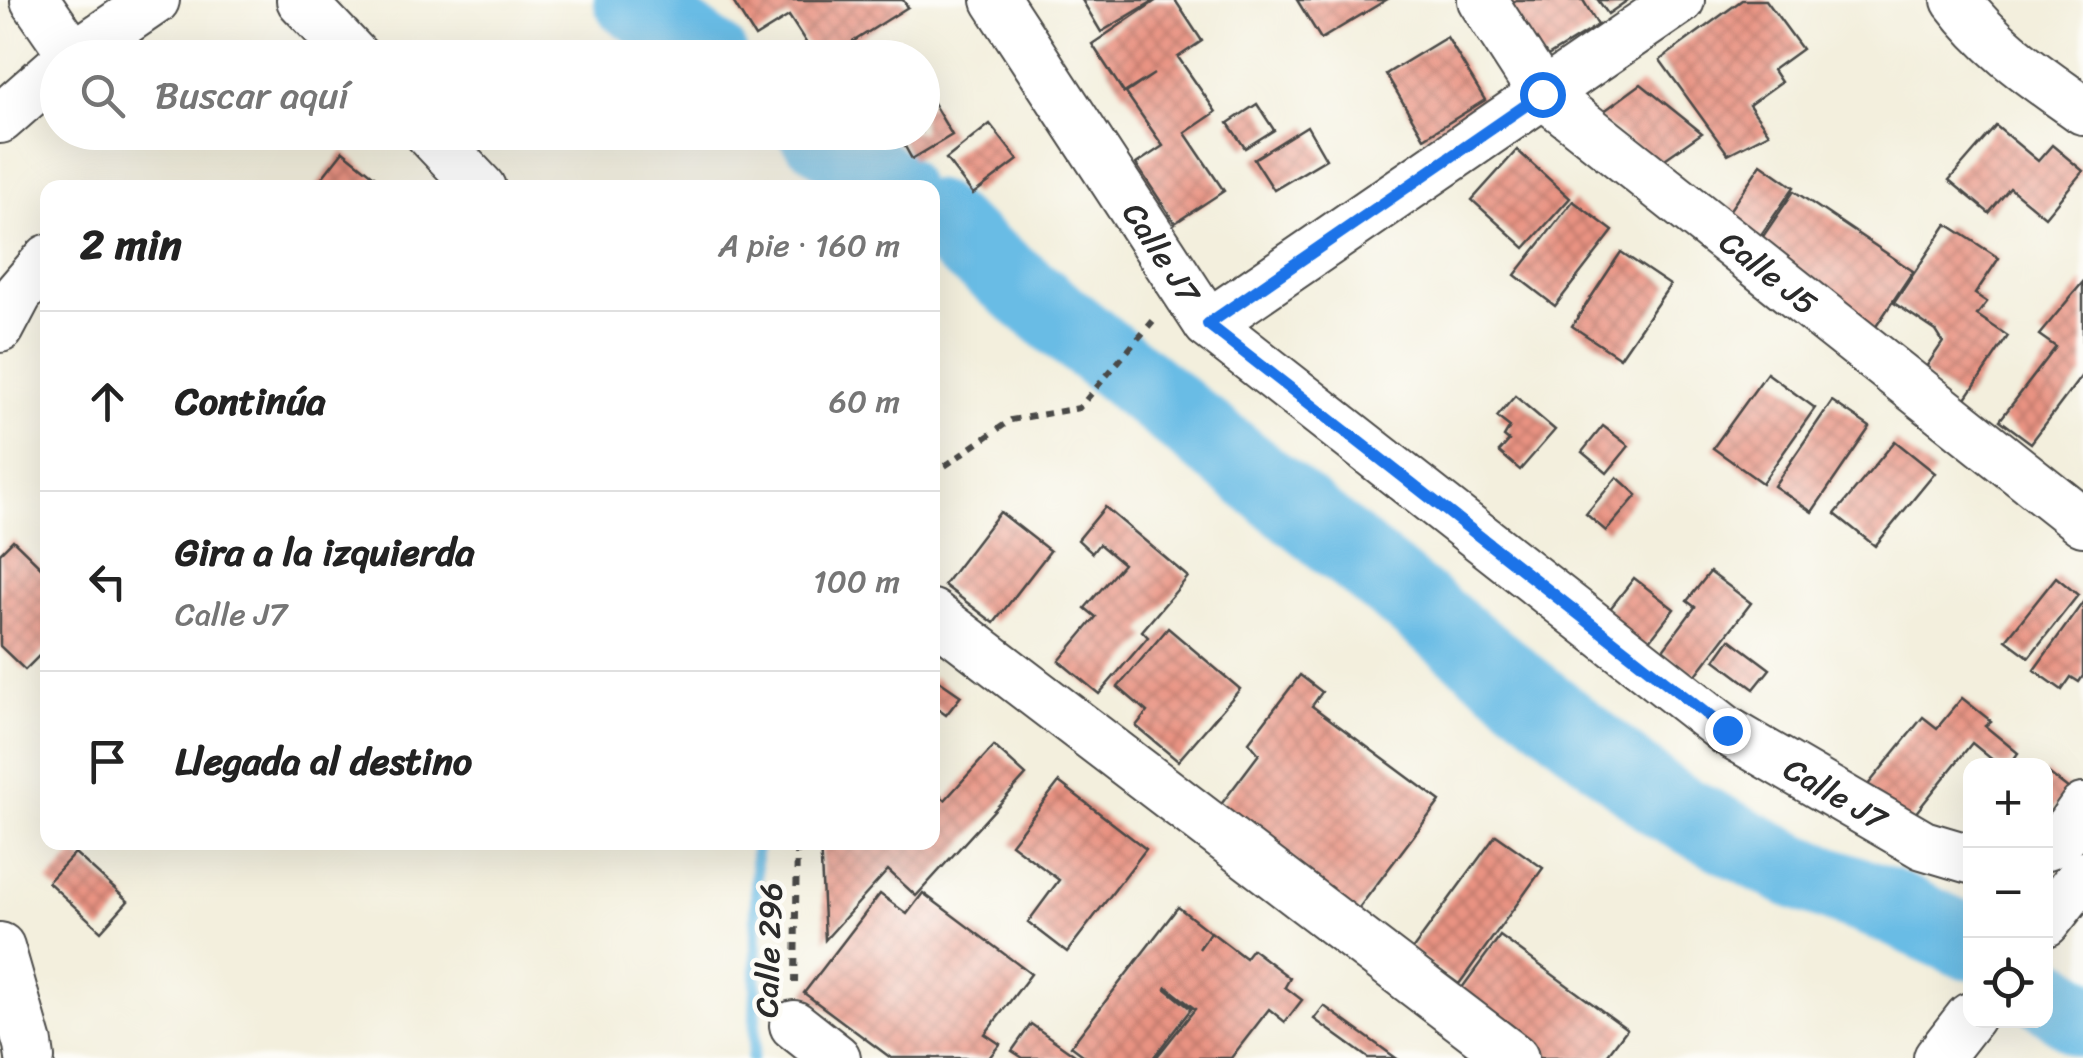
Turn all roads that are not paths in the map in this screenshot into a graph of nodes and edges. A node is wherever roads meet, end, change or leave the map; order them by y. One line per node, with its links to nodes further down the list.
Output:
1 (34, 0): 8 (street)
2 (155, 0): 9 (street)
3 (301, 0): 10 (street)
4 (996, 0): 18 (street, Calle J7)
5 (1482, 0): 12 (street, Calle J5)
6 (1680, 0): 12 (street)
7 (1956, 0): 13 (street)
8 (55, 40)
9 (96, 40)
10 (339, 40)
11 (40, 83): 14 (street)
12 (1542, 94): 18 (street); 20 (street, Calle J5)
13 (2083, 110)
14 (0, 119)
15 (445, 150): 16 (street)
16 (473, 180)
17 (40, 269): 19 (street)
18 (1208, 324): 24 (street, Calle J7)
19 (0, 328)
20 (2083, 522)
21 (940, 620): 32 (street)
22 (2083, 808): 23 (street)
23 (2053, 841)
24 (1963, 857)
25 (2083, 875): 26 (street)
26 (2053, 913)
27 (0, 947): 30 (street)
28 (794, 1025): 31 (street)
29 (1963, 1026): 33 (street)
30 (30, 1058)
31 (836, 1058)
32 (1514, 1058)
33 (1938, 1058)

